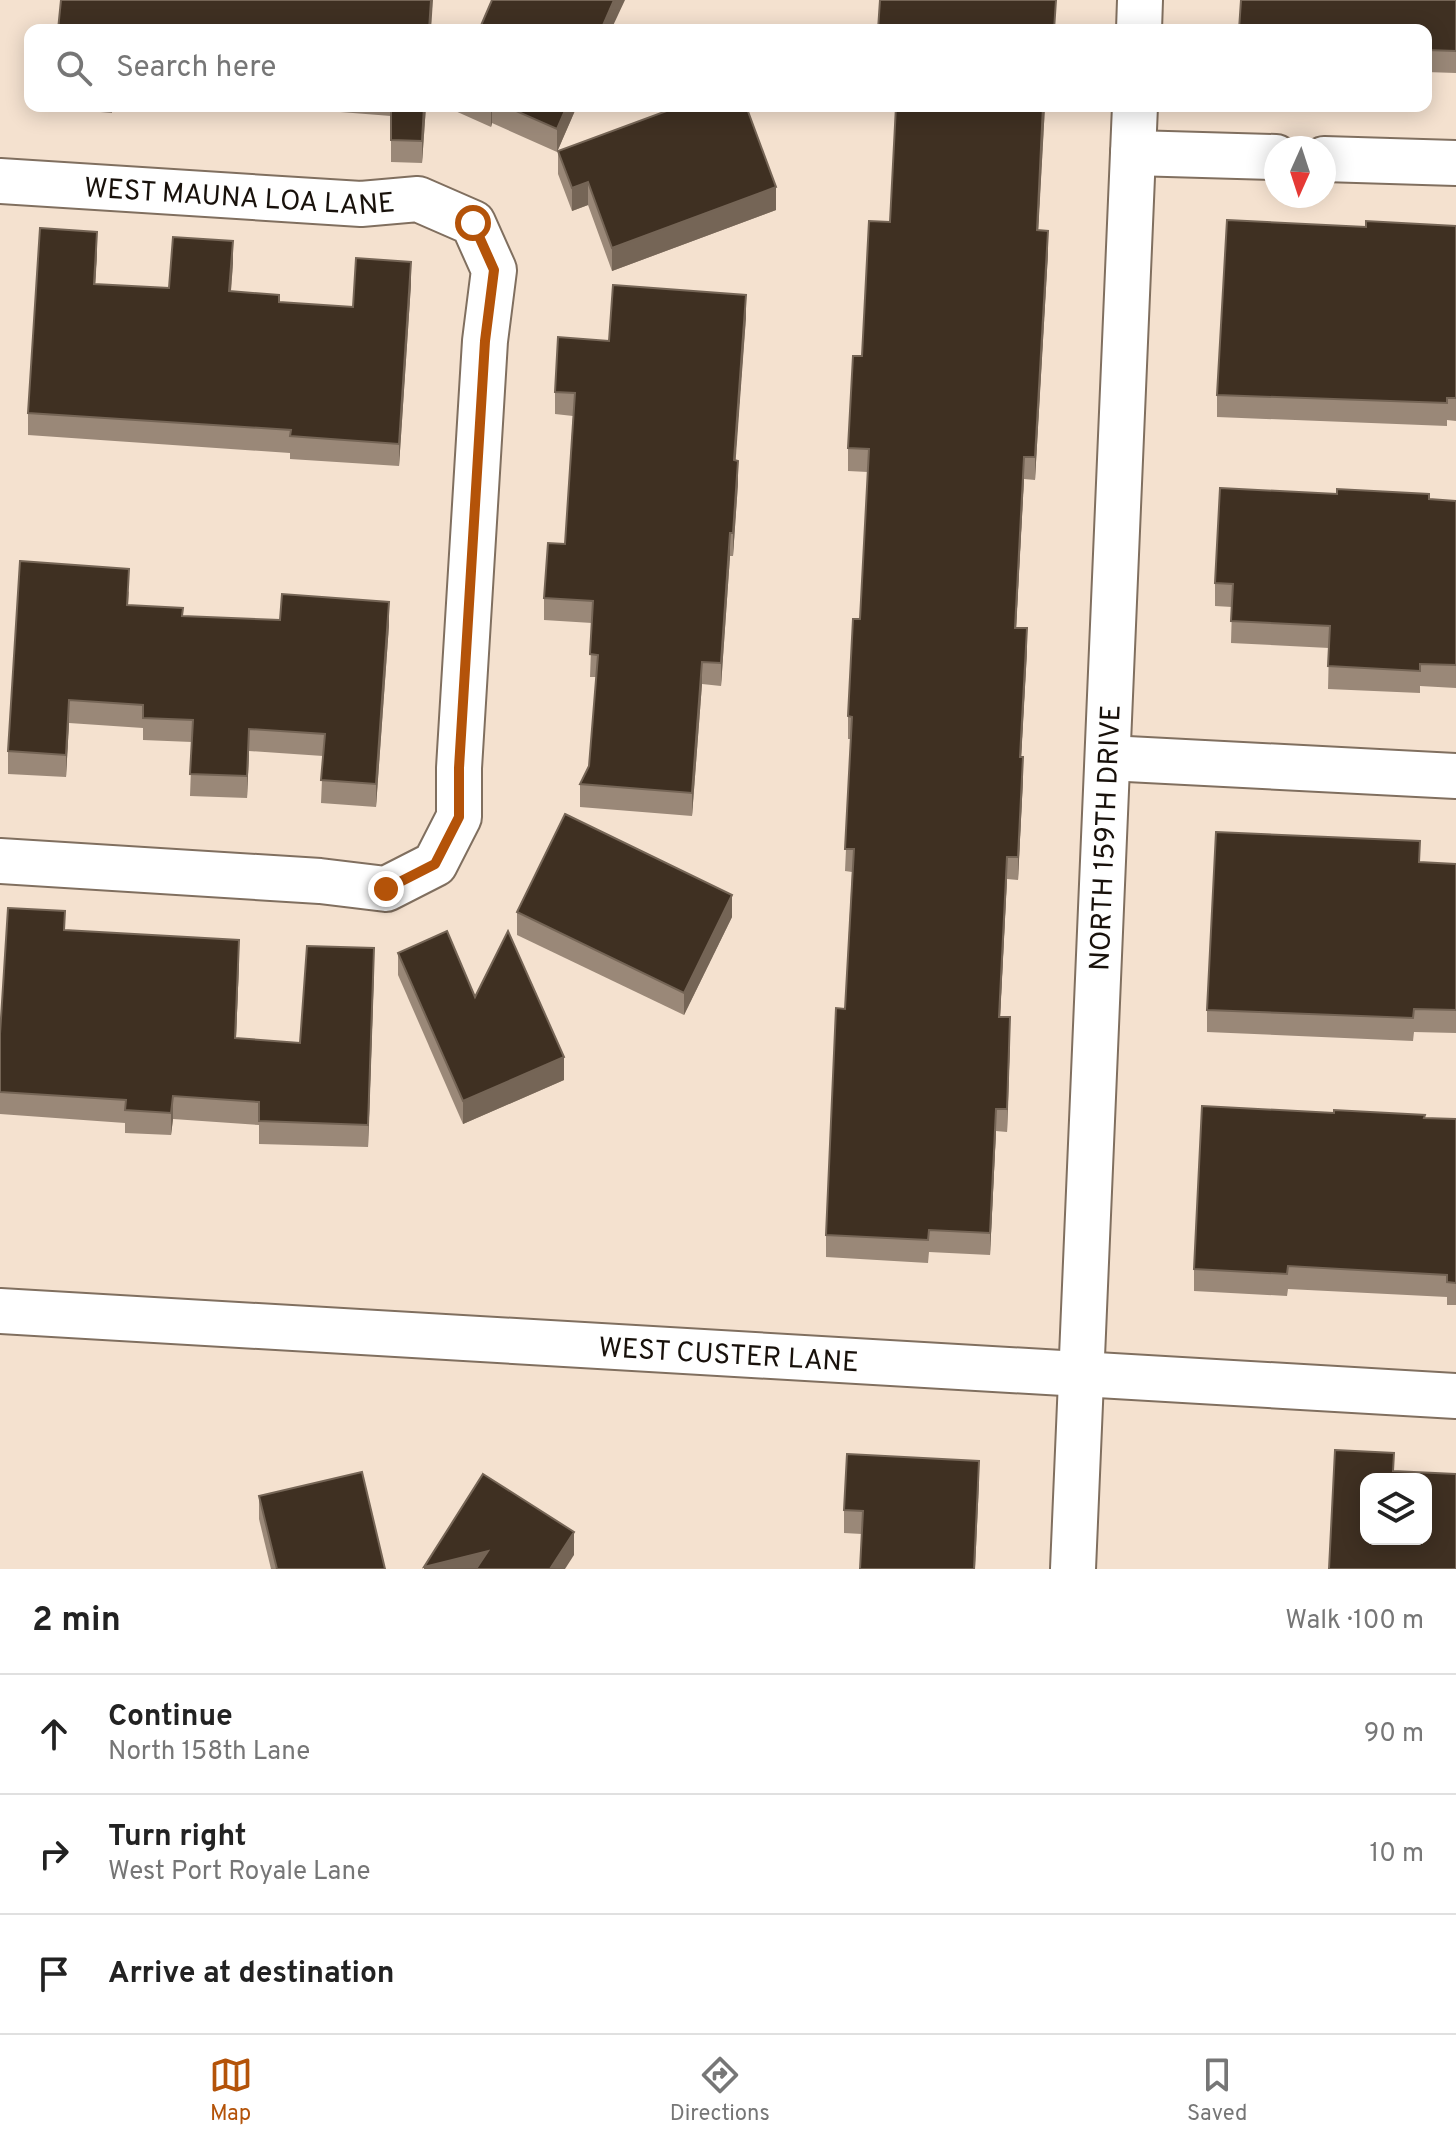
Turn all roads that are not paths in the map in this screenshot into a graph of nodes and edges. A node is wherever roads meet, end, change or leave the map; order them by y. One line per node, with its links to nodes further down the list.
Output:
1 (1140, 0): 2 (street)
2 (1139, 24)
3 (1135, 112): 4 (street, NORTH 159TH DRIVE)
4 (1133, 153): 5 (street); 9 (street, NORTH 159TH DRIVE)
5 (1264, 157)
6 (1336, 159): 7 (street)
7 (1456, 163)
8 (0, 181): 11 (street, WEST MAUNA LOA LANE)
9 (1108, 758): 10 (street); 13 (street, NORTH 159TH DRIVE)
10 (1456, 776)
11 (0, 861)
12 (0, 1311): 13 (street, WEST CUSTER LANE)
13 (1081, 1374): 14 (street, WEST CUSTER LANE); 15 (street, NORTH 159TH DRIVE)
14 (1456, 1396)
15 (1073, 1569)

